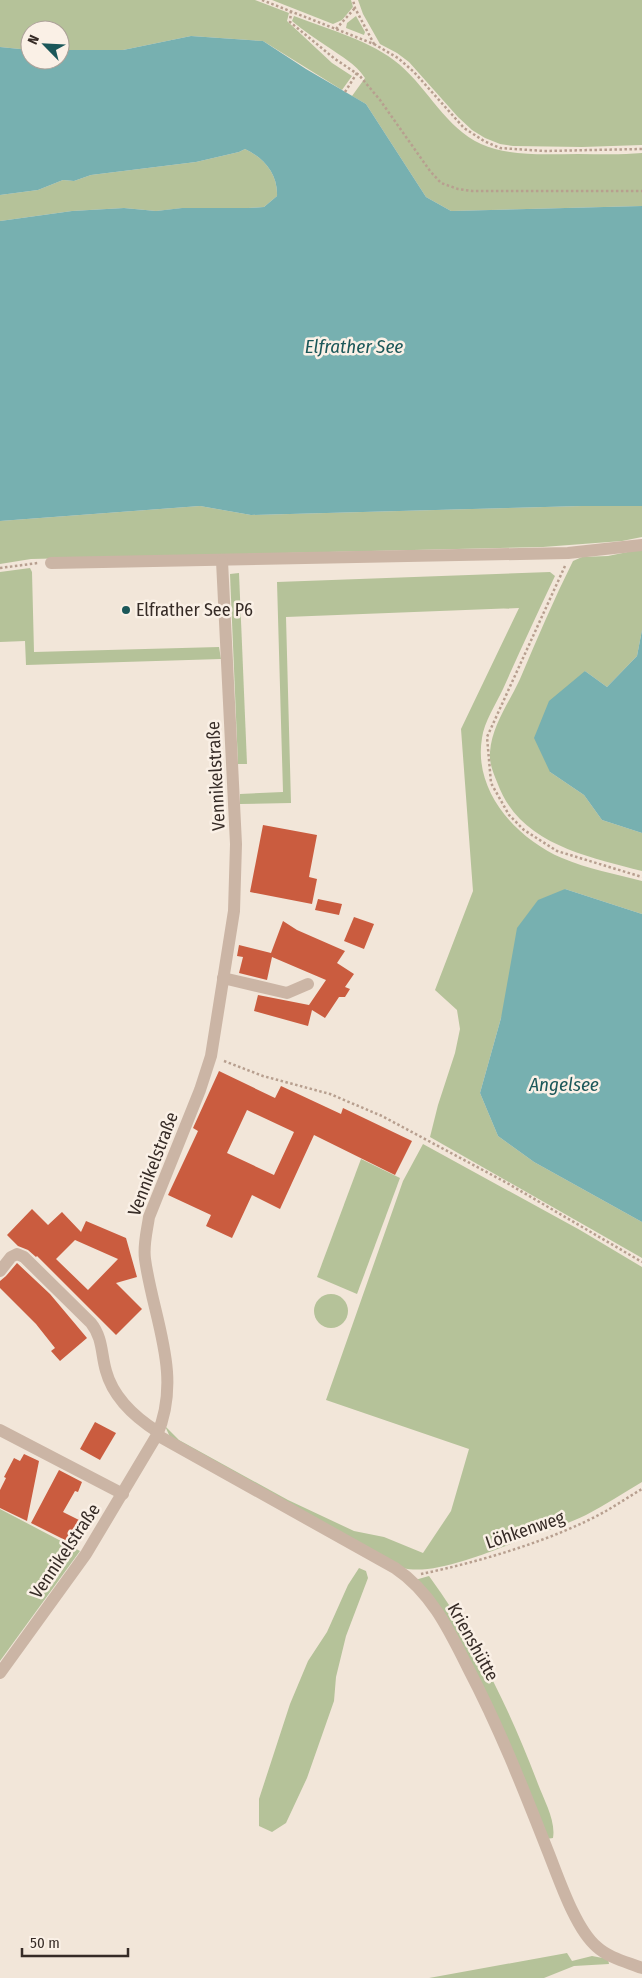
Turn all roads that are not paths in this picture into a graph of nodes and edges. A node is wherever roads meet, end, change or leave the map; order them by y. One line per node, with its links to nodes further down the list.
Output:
1 (642, 544): 2 (street)
2 (222, 561): 3 (street); 4 (street, Vennikelstraße)
3 (51, 563)
4 (223, 978): 5 (street); 8 (street, Vennikelstraße)
5 (308, 984)
6 (0, 1271): 8 (street, Krienshütte)
7 (0, 1430): 9 (street)
8 (157, 1434): 9 (street, Vennikelstraße); 11 (street, Krienshütte)
9 (123, 1494): 10 (street, Vennikelstraße)
10 (0, 1673)
11 (642, 1968)

